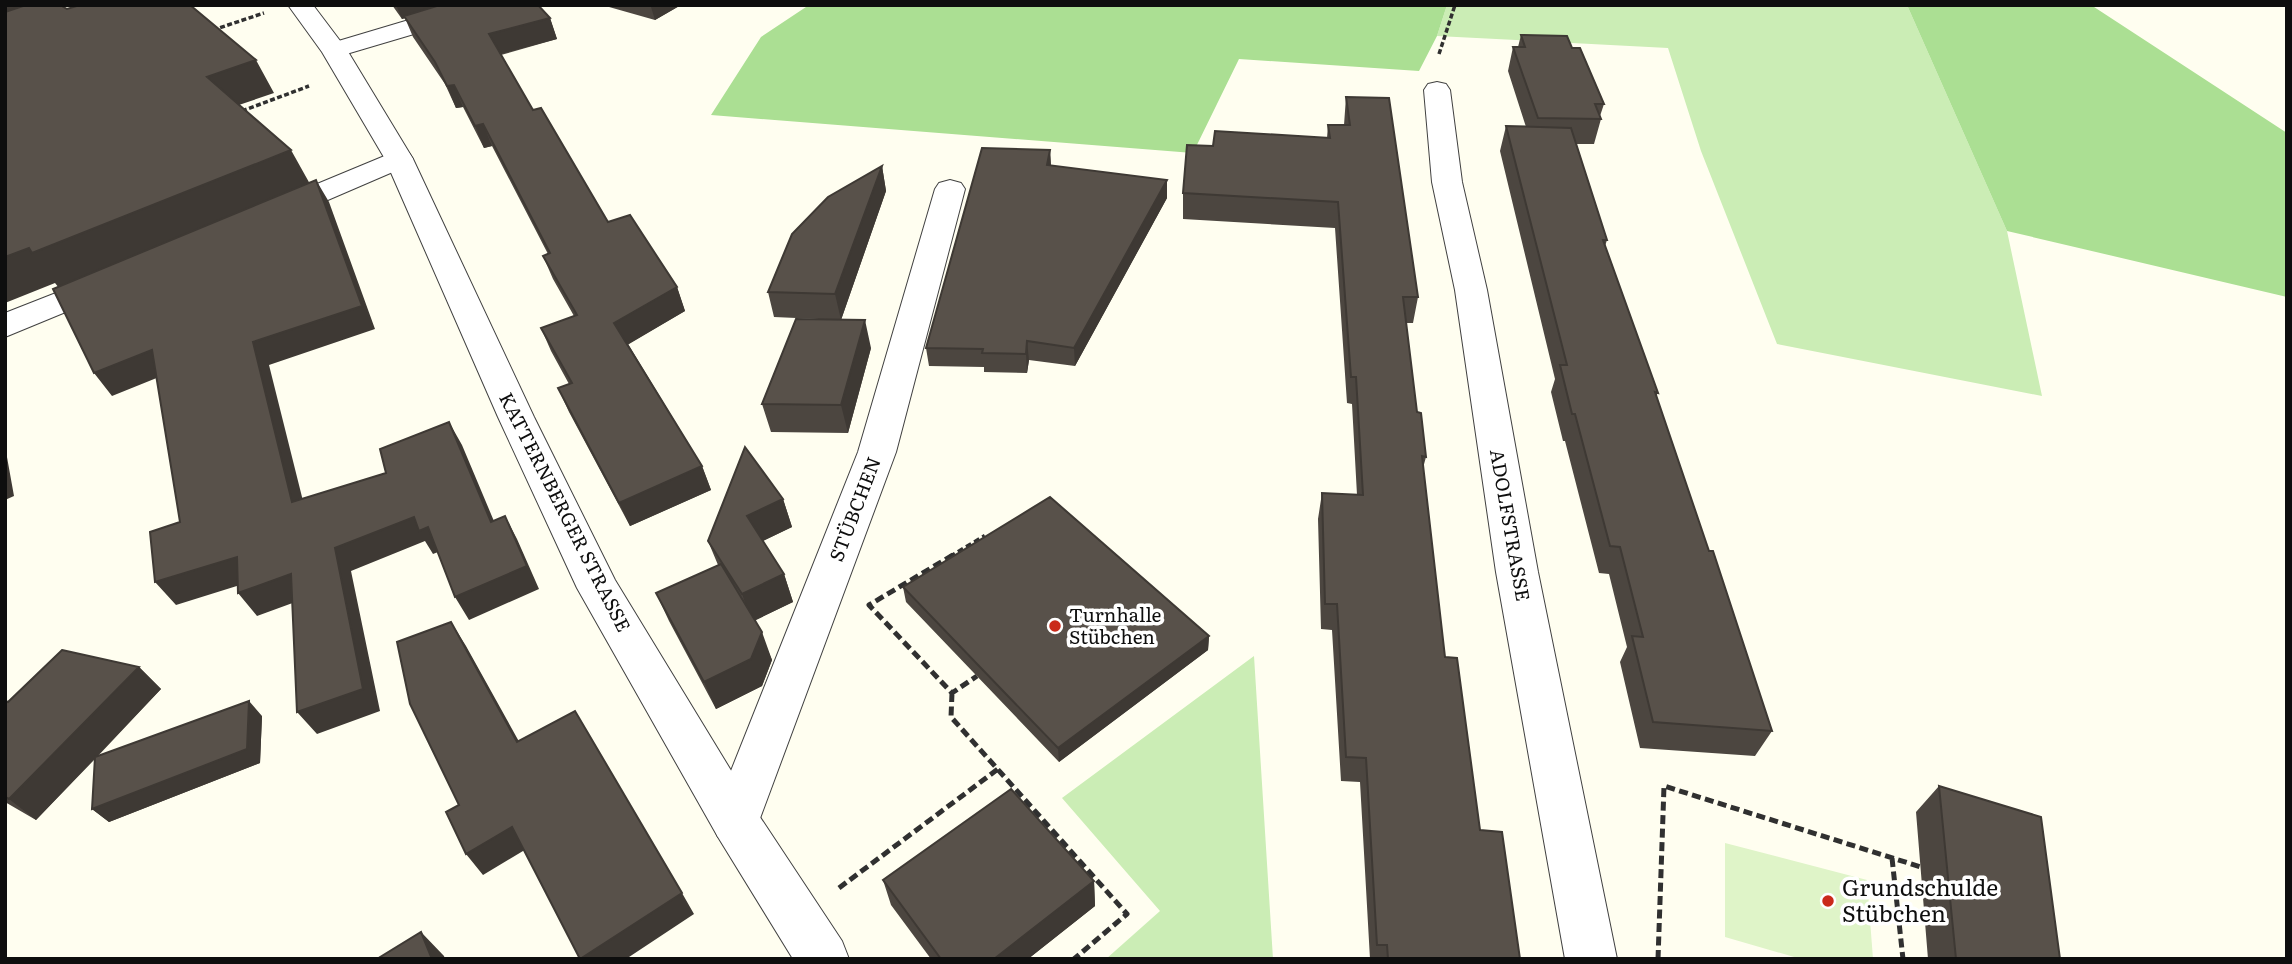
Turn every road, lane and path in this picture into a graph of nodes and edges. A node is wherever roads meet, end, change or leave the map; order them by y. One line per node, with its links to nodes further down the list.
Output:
1 (486, 5): 5 (street)
2 (1455, 5): 6 (path)
3 (288, 7): 4 (path); 5 (street, KATTERNBERGER STRASSE)
4 (213, 30)
5 (340, 60): 7 (path); 8 (street, KATTERNBERGER STRASSE)
6 (1437, 90): 23 (street, ADOLFSTRASSE)
7 (233, 114)
8 (398, 159): 10 (street); 17 (street, KATTERNBERGER STRASSE)
9 (950, 189): 17 (street, STÜBCHEN)
10 (246, 224)
11 (132, 272): 12 (street)
12 (5, 326)
13 (985, 536): 15 (path)
14 (977, 676): 15 (path)
15 (952, 693): 16 (path)
16 (998, 769): 20 (path); 22 (path)
17 (735, 821): 20 (street, KATTERNBERGER STRASSE)
18 (1892, 859): 19 (path); 24 (path); 25 (path)
19 (1921, 867)
20 (798, 920): 21 (street, KATTERNBERGER STRASSE)
21 (823, 959)
22 (1074, 959)
23 (1591, 959)
24 (1658, 959)
25 (1903, 959)

